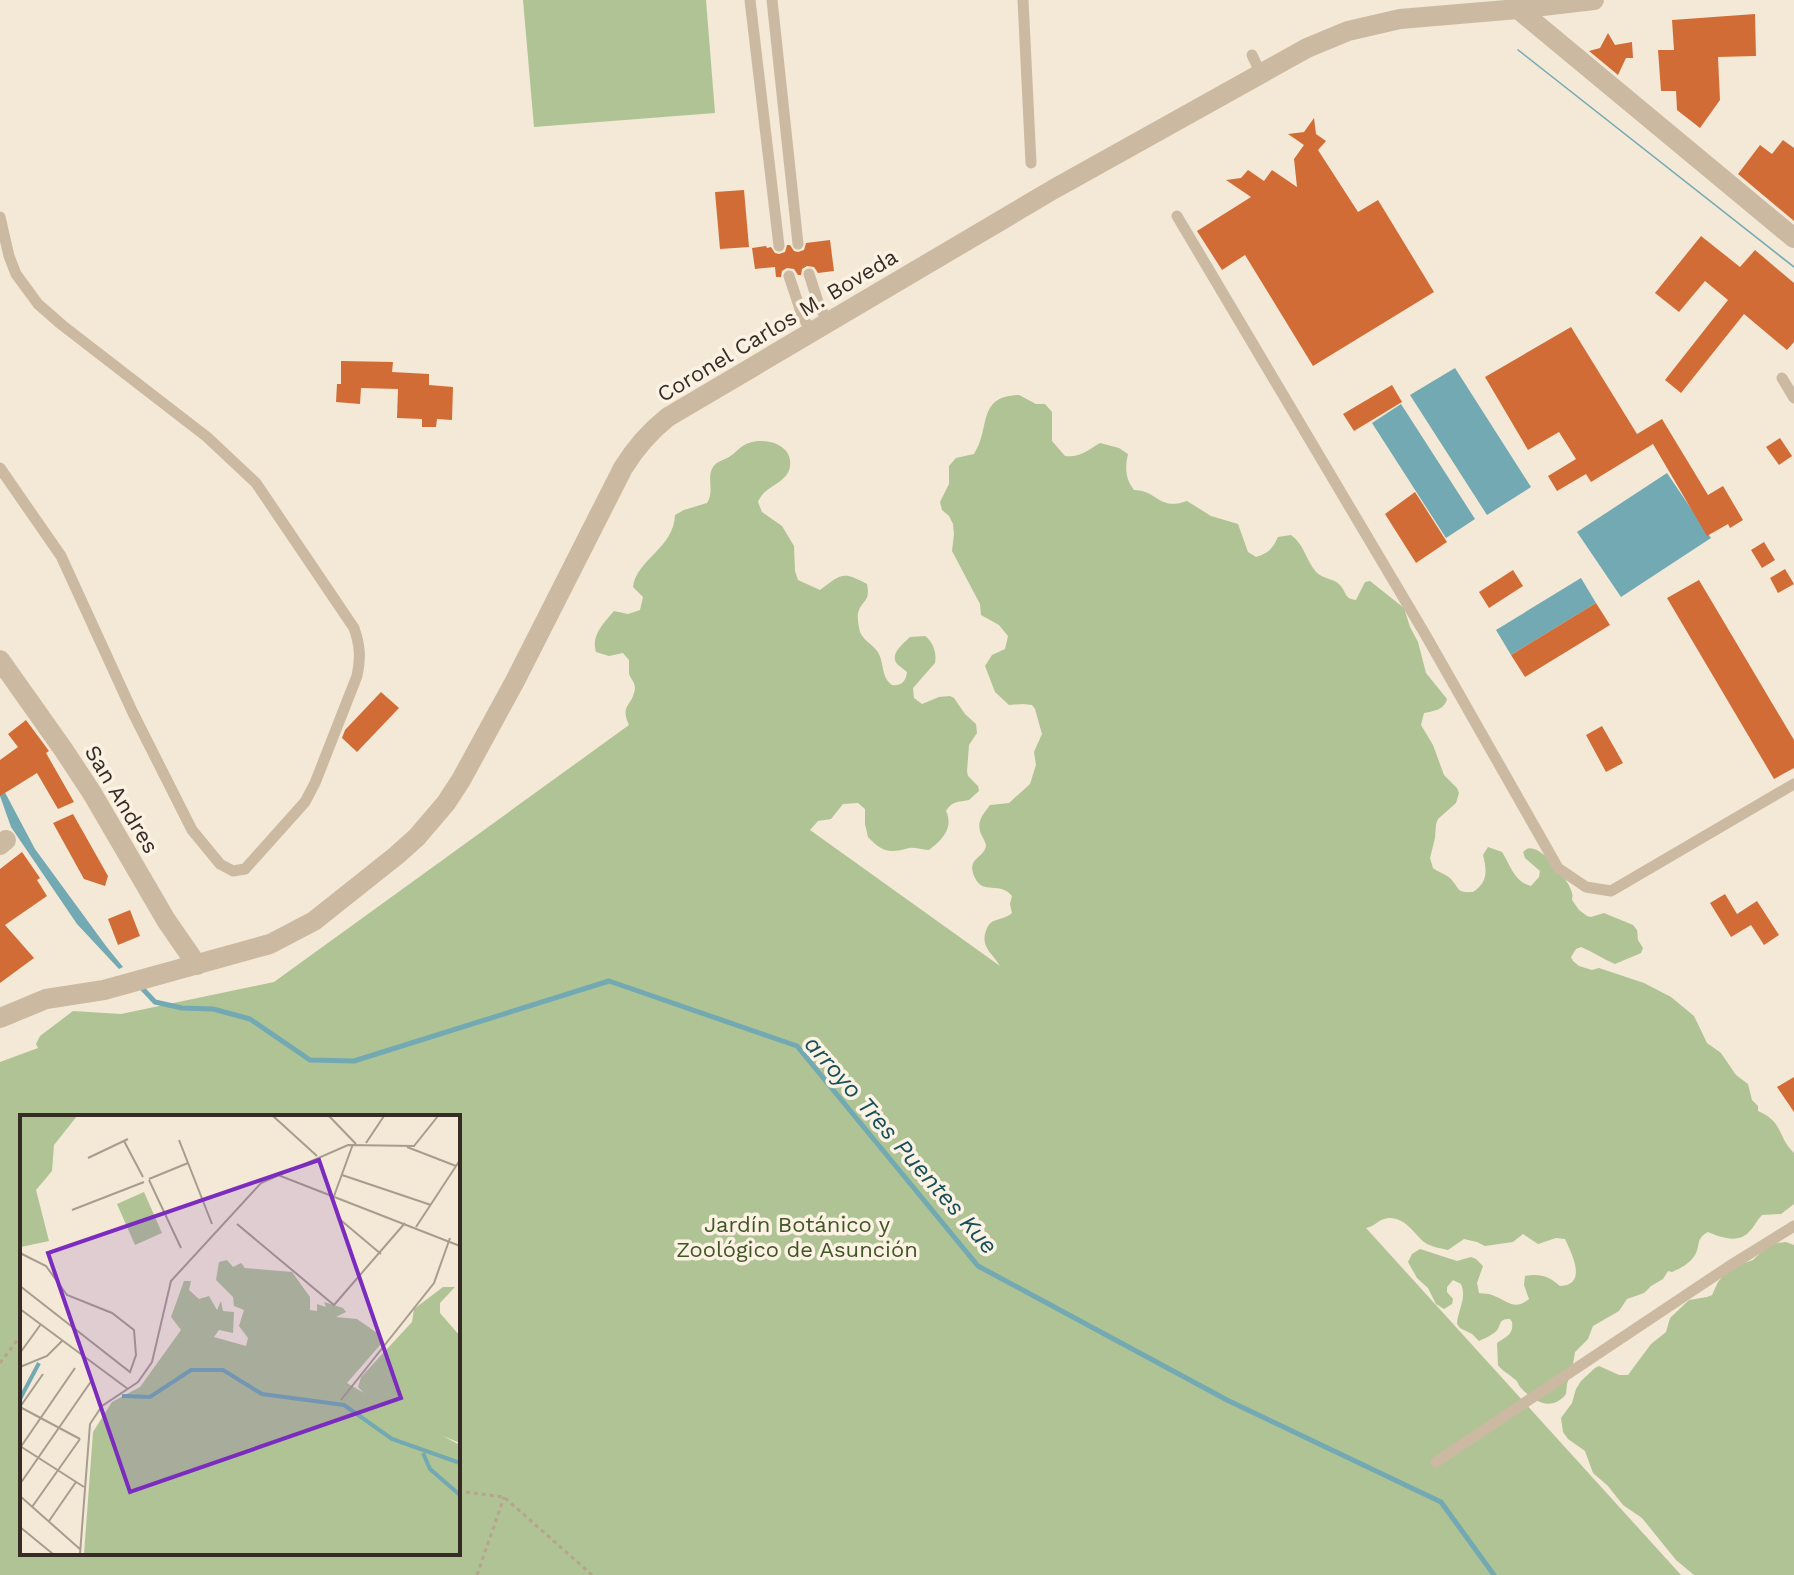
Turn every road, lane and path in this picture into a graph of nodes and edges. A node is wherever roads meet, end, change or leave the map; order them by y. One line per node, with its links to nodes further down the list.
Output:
1 (750, 0): 11 (lane)
2 (772, 0): 10 (lane)
3 (1023, 0): 6 (lane)
4 (1594, 0): 5 (street, Coronel Carlos M. Boveda)
5 (1518, 9): 9 (street); 14 (street, Coronel Carlos M. Boveda)
6 (1031, 163)
7 (1177, 216): 19 (lane)
8 (0, 217): 17 (lane)
9 (1794, 238)
10 (798, 244)
11 (779, 246)
12 (809, 274): 14 (lane)
13 (789, 276): 14 (lane)
14 (820, 327): 20 (street, Coronel Carlos M. Boveda)
15 (1782, 378): 16 (lane)
16 (1794, 398)
17 (0, 468)
18 (0, 660): 20 (street, San Andres)
19 (1794, 784)
20 (197, 965): 21 (street, Coronel Carlos M. Boveda)
21 (0, 1018)
22 (1794, 1226): 25 (lane)
23 (20, 1337): 24 (path)
24 (0, 1363)
25 (1436, 1462)
26 (460, 1491): 27 (path)
27 (504, 1497): 28 (path); 29 (path)
28 (477, 1575)
29 (592, 1575)

